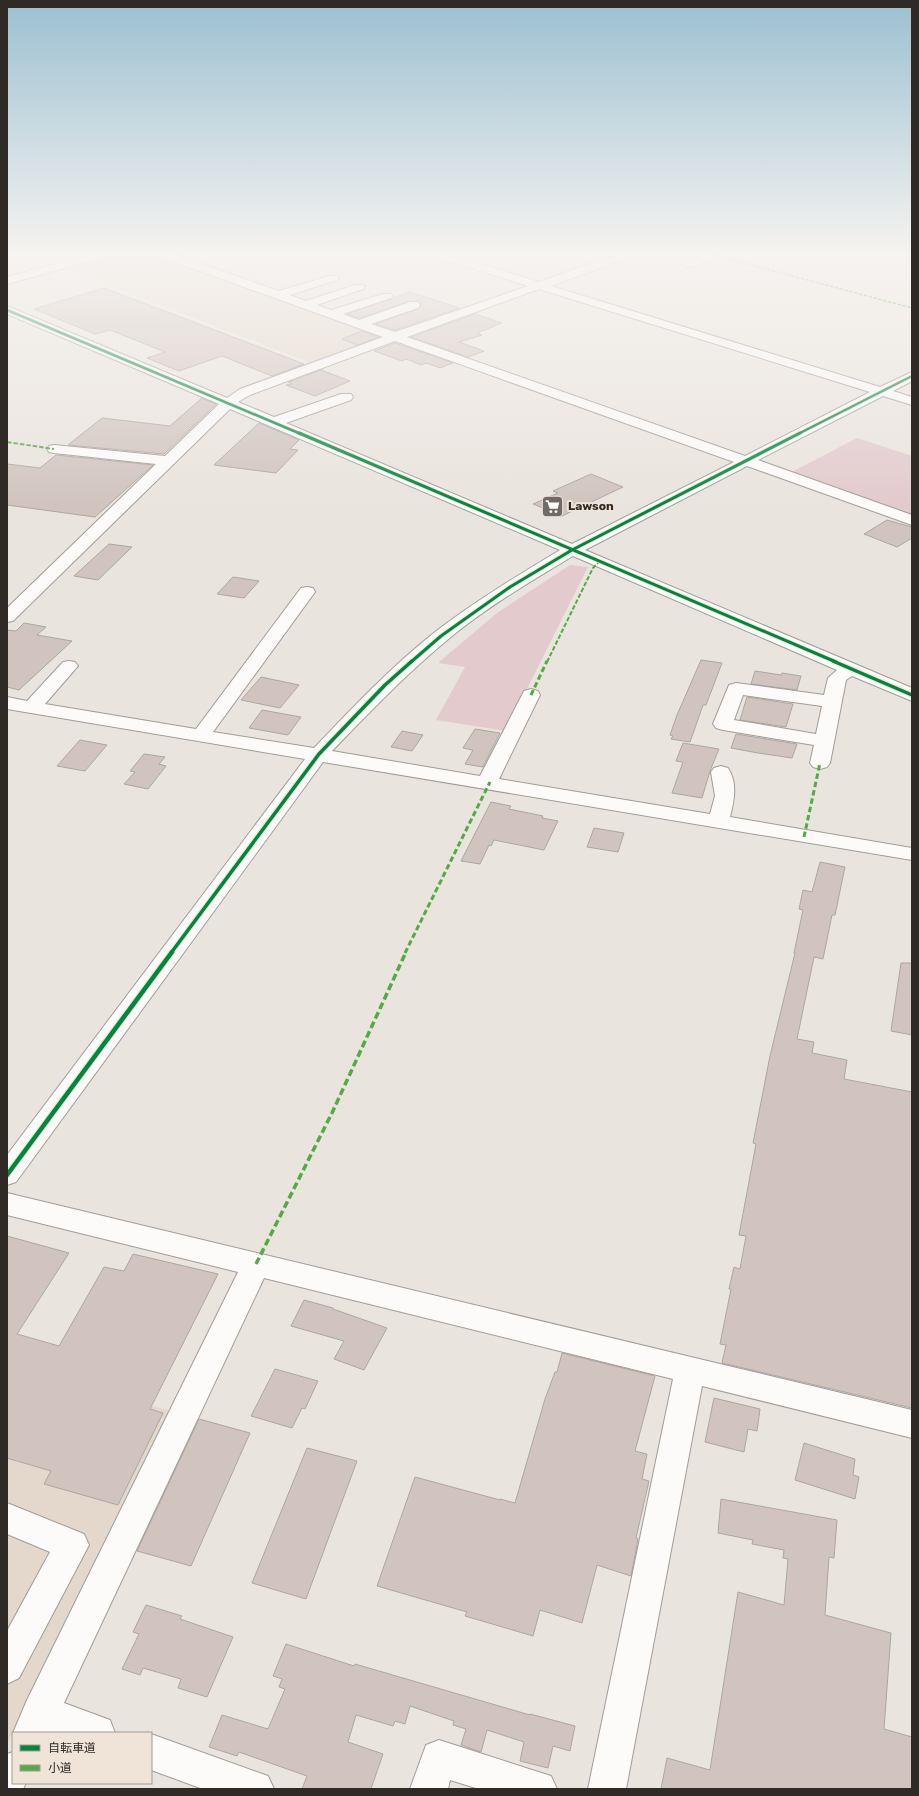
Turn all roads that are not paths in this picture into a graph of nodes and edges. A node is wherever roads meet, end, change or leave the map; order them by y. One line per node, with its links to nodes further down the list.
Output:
1 (75, 339): 9 (street)
2 (389, 339): 9 (street)
3 (399, 339): 13 (street)
4 (712, 339): 6 (street)
5 (912, 376): 6 (street)
6 (882, 391): 8 (street); 13 (street)
7 (346, 397): 10 (street)
8 (912, 401)
9 (228, 403): 10 (street); 12 (street)
10 (274, 422): 15 (street)
11 (54, 449): 12 (street)
12 (168, 461): 17 (street)
13 (745, 461): 14 (street); 15 (street)
14 (912, 520)
15 (572, 550): 19 (street); 27 (street)
16 (308, 592): 25 (street)
17 (7, 617)
18 (69, 666): 24 (street)
19 (852, 669): 21 (street); 22 (street)
20 (531, 695): 30 (street)
21 (912, 695)
22 (831, 702): 26 (street); 26 (street)
23 (7, 703): 24 (street)
24 (32, 707): 25 (street)
25 (201, 735): 27 (street)
26 (824, 741): 28 (street)
27 (319, 754): 30 (street); 33 (street)
28 (820, 762)
29 (721, 772): 31 (street)
30 (487, 782): 31 (street)
31 (718, 822): 32 (street)
32 (912, 854)
33 (7, 1175)
34 (7, 1204): 35 (street)
35 (256, 1264): 36 (street); 40 (street)
36 (690, 1371): 37 (street); 48 (street)
37 (912, 1424)
38 (7, 1518): 39 (street)
39 (7, 1666)
40 (36, 1723): 41 (street)
41 (90, 1732)
42 (152, 1752): 45 (street)
43 (12, 1772): 44 (street)
44 (7, 1782)
45 (255, 1789)
46 (429, 1789): 47 (street)
47 (538, 1789)
48 (607, 1789)

